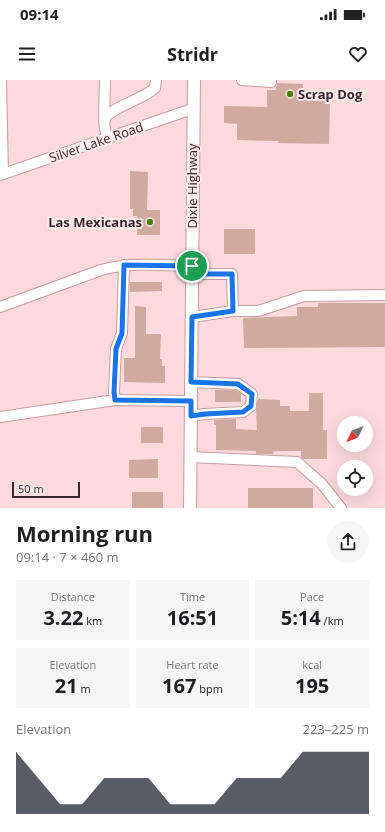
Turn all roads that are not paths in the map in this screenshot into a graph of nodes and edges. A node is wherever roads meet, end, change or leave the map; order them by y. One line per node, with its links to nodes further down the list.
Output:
1 (1, 80): 10 (street)
2 (105, 80): 8 (street)
3 (156, 80): 8 (street)
4 (194, 80): 7 (main road, Dixie Highway)
5 (242, 80): 6 (street)
6 (271, 82)
7 (192, 109): 9 (street, Silver Lake Road); 12 (main road, Dixie Highway)
8 (104, 120): 9 (street)
9 (107, 137): 10 (street, Silver Lake Road)
10 (2, 174)
11 (124, 265): 12 (street); 14 (street); 18 (street)
12 (192, 270): 15 (street); 16 (main road, Dixie Highway)
13 (385, 295): 15 (street)
14 (0, 307)
15 (233, 311): 16 (street)
16 (192, 317): 17 (main road, Dixie Highway)
17 (191, 382): 19 (main road, Dixie Highway); 20 (street)
18 (115, 400): 19 (street); 21 (street)
19 (191, 401): 20 (main road, Dixie Highway)
20 (191, 416): 22 (main road, Dixie Highway)
21 (0, 418)
22 (190, 457): 23 (main road, Dixie Highway); 24 (street)
23 (190, 508)
24 (341, 508)

